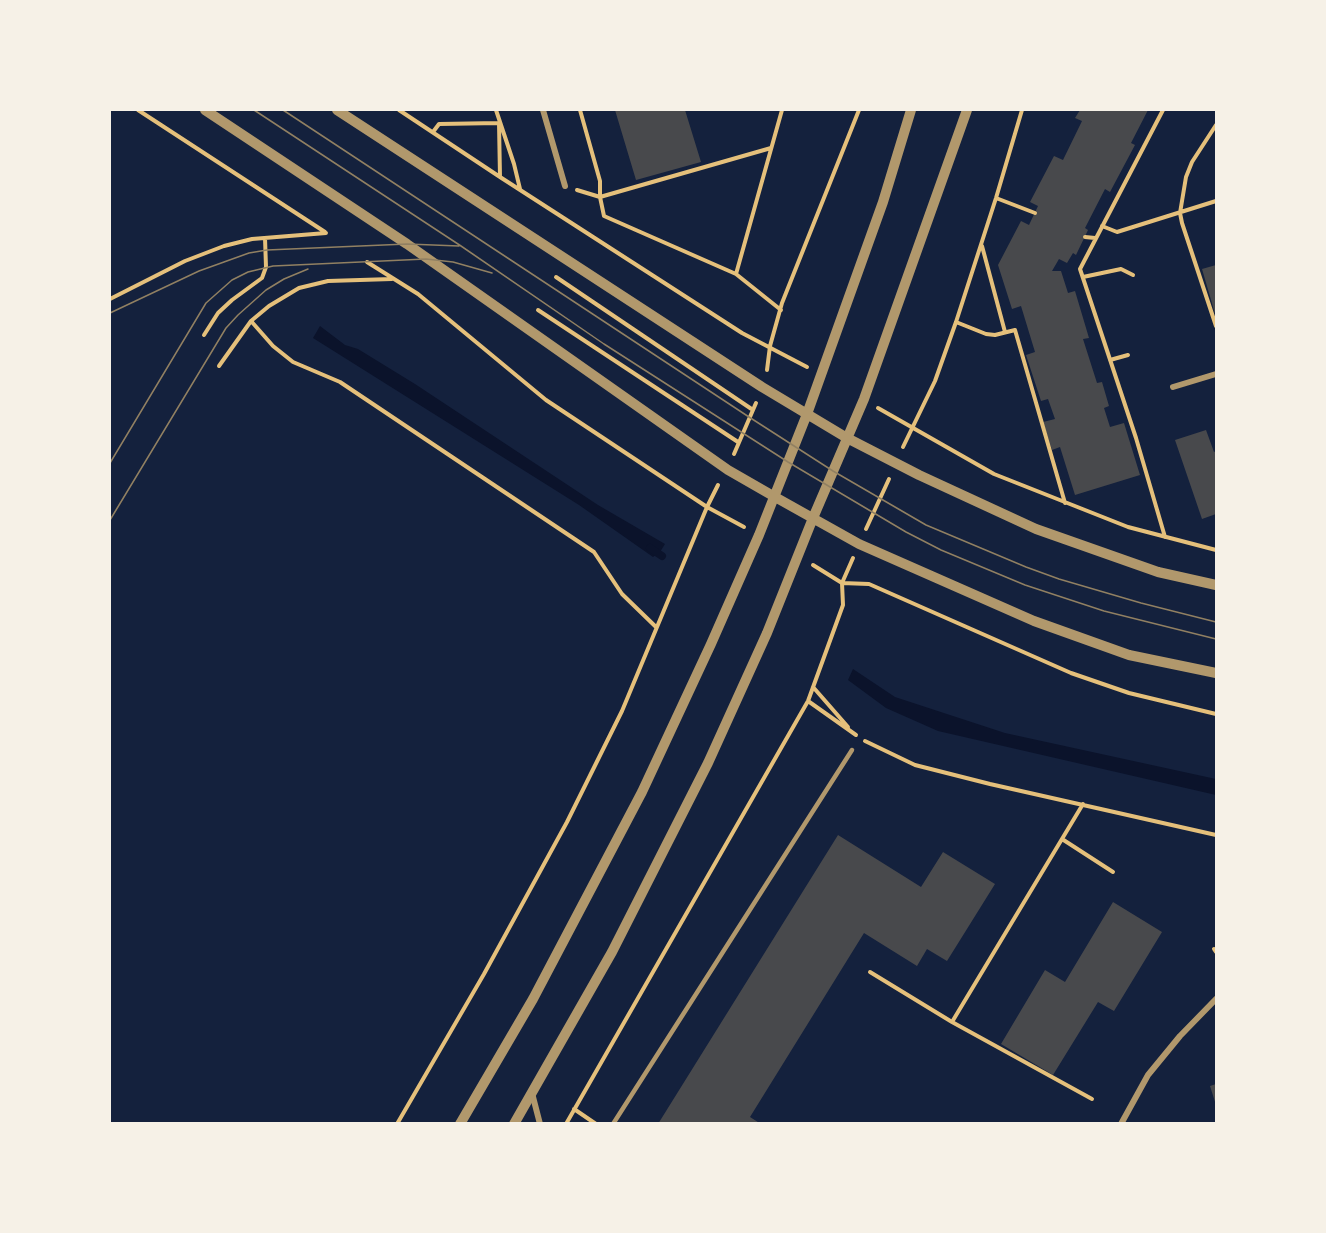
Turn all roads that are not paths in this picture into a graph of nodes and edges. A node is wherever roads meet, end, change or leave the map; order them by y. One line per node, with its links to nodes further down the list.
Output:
1 (205, 110): 11 (street)
2 (337, 110): 9 (street)
3 (543, 110): 6 (street)
4 (911, 110): 9 (street)
5 (967, 110): 10 (street)
6 (565, 186)
7 (1216, 374): 8 (street)
8 (1173, 387)
9 (807, 414): 10 (street); 11 (street)
10 (847, 438): 12 (street); 13 (street)
11 (774, 497): 12 (street); 18 (street)
12 (813, 518): 14 (street); 17 (street)
13 (1216, 585)
14 (1216, 673)
15 (852, 750): 21 (lane)
16 (1216, 999): 22 (street)
17 (532, 1093): 19 (street); 20 (street)
18 (460, 1124)
19 (514, 1124)
20 (540, 1124)
21 (613, 1124)
22 (1121, 1124)

